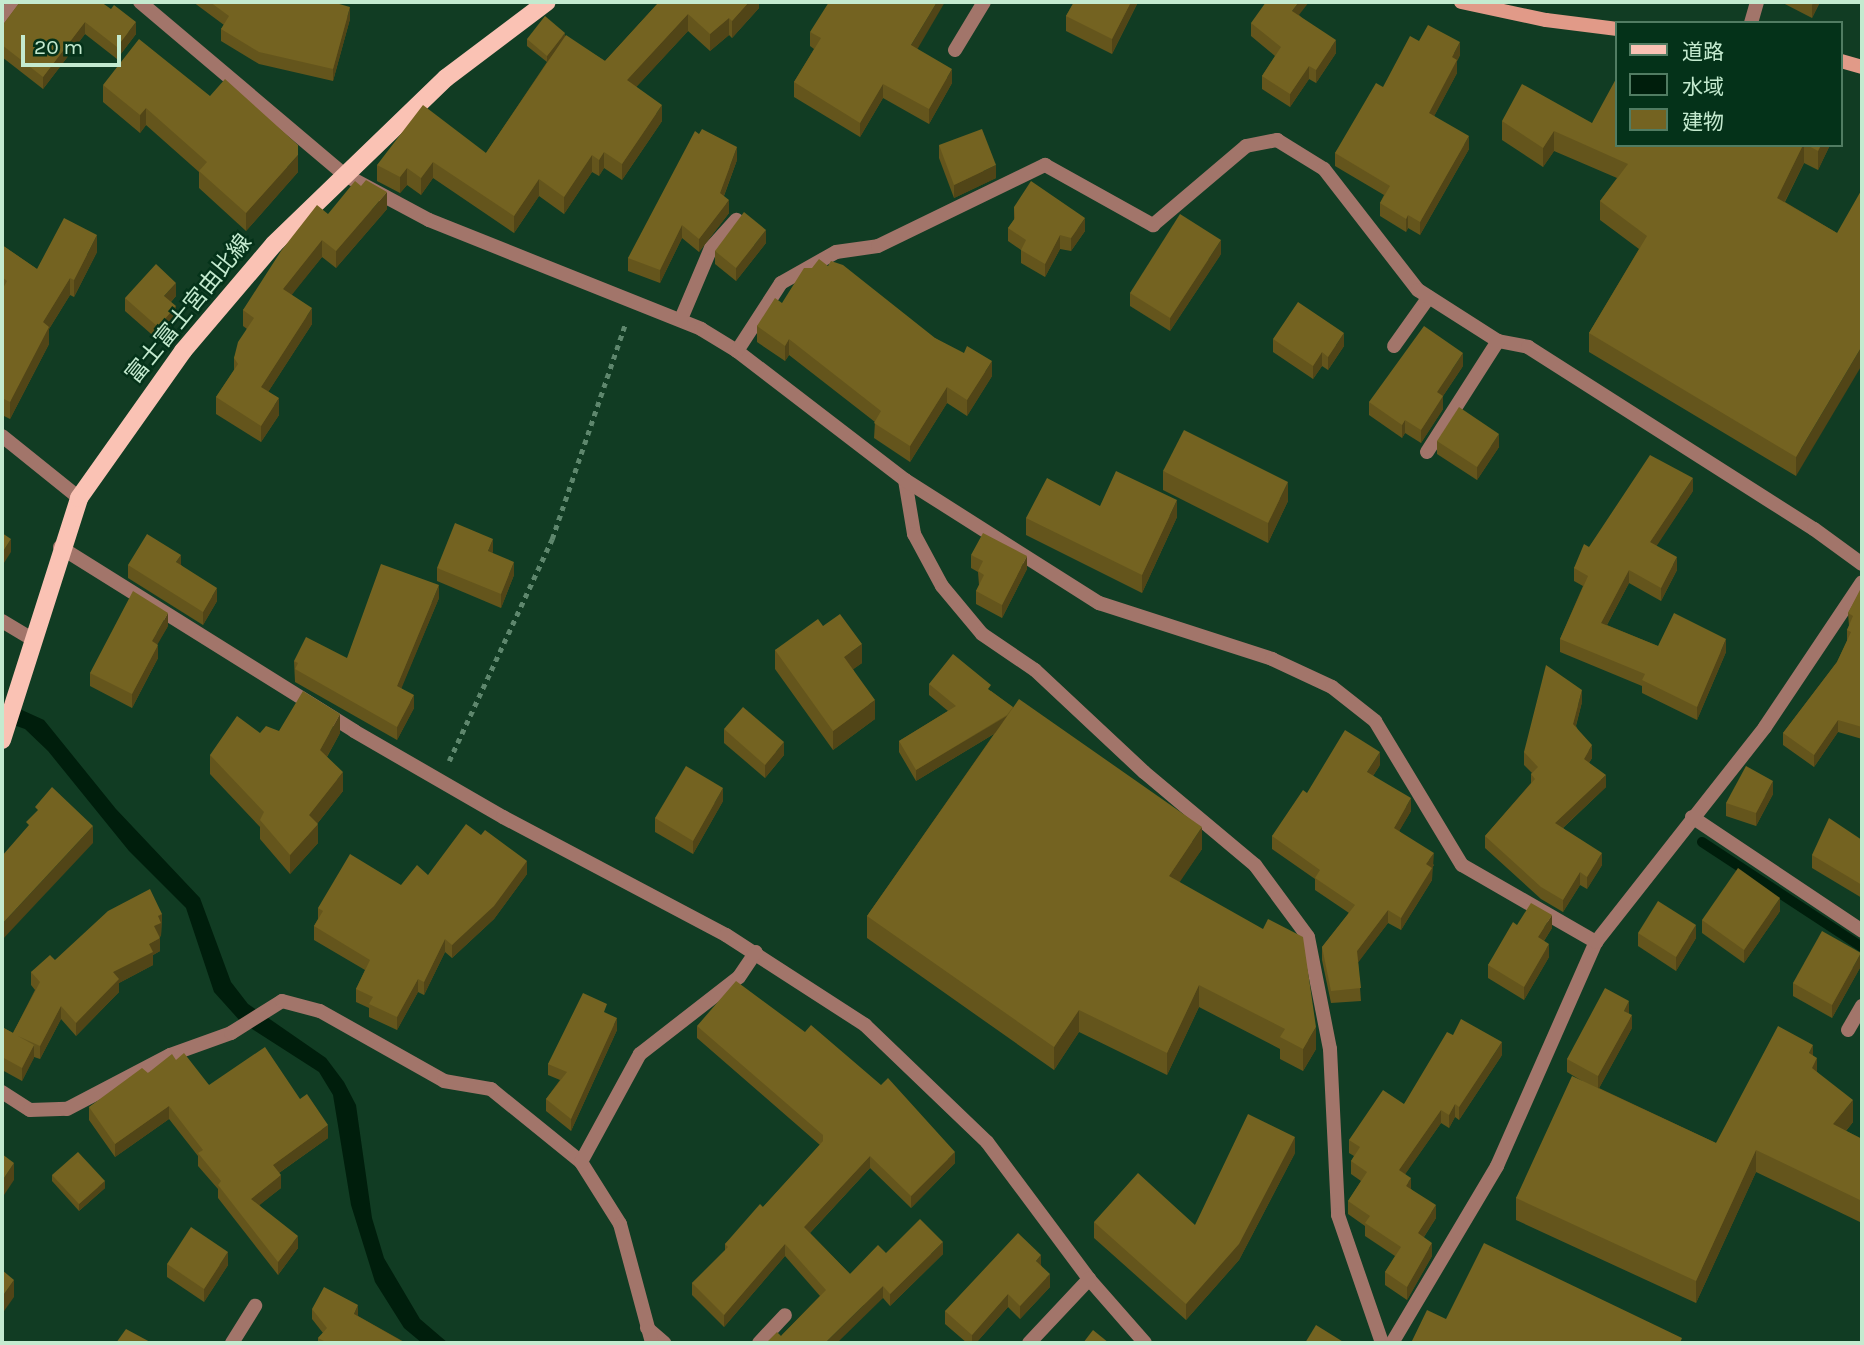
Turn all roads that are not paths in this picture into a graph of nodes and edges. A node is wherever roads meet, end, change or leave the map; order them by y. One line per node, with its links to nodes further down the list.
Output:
1 (14, 2): 7 (street)
2 (140, 2): 13 (street)
3 (547, 2): 13 (main road, 富士富士宮由比線)
4 (984, 2): 10 (street)
5 (1461, 2): 9 (main road)
6 (1757, 2): 8 (street)
7 (2, 20)
8 (1752, 21)
9 (1616, 29)
10 (955, 50)
11 (1843, 62): 12 (main road)
12 (1862, 67)
13 (345, 175): 16 (street); 23 (main road, 富士富士宮由比線)
14 (736, 220): 16 (street)
15 (1429, 297): 17 (street); 18 (street); 19 (street)
16 (681, 318): 19 (street)
17 (1497, 341): 21 (street); 25 (street)
18 (1394, 346)
19 (737, 351): 22 (street)
20 (2, 436): 23 (street)
21 (1427, 452)
22 (905, 480): 32 (street); 48 (street)
23 (79, 498): 24 (main road, 富士富士宮由比線)
24 (60, 547): 28 (main road, 富士富士宮由比線); 33 (street)
25 (1862, 564)
26 (1862, 582): 30 (street)
27 (2, 621): 28 (street)
28 (32, 639): 29 (main road, 富士富士宮由比線)
29 (4, 734)
30 (1692, 817): 31 (street); 32 (street)
31 (1862, 931)
32 (1596, 942): 49 (street)
33 (756, 953): 37 (street); 38 (street)
34 (1862, 1006): 35 (street)
35 (1848, 1030)
36 (2, 1092): 37 (street)
37 (581, 1162): 41 (street)
38 (1089, 1279): 46 (street); 47 (street)
39 (255, 1306): 42 (street)
40 (785, 1315): 45 (street)
41 (647, 1328): 43 (street); 44 (street)
42 (232, 1343)
43 (652, 1343)
44 (664, 1343)
45 (759, 1343)
46 (1030, 1343)
47 (1145, 1343)
48 (1382, 1343)
49 (1392, 1343)

